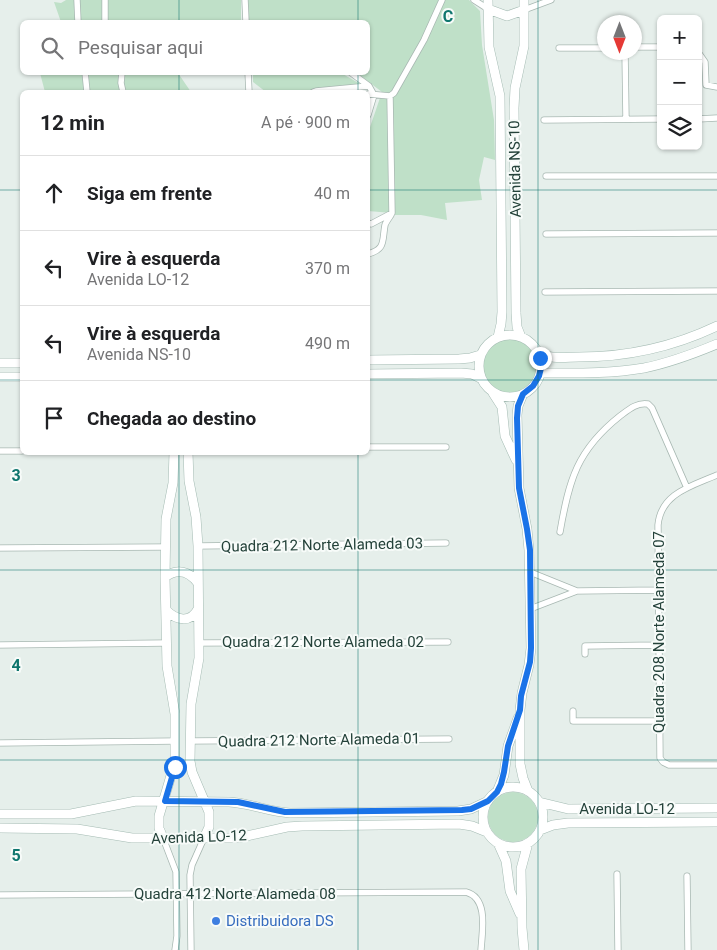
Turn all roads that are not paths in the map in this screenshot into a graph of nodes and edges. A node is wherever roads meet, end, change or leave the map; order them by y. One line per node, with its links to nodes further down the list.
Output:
1 (77, 0): 10 (street)
2 (105, 0): 11 (street)
3 (246, 0): 12 (street)
4 (442, 0): 30 (street)
5 (474, 0): 8 (street)
6 (524, 0): 9 (street, Avenida NS-10)
7 (551, 0): 9 (street)
8 (488, 5): 9 (street); 46 (street, Avenida NS-10)
9 (524, 10): 47 (street, Avenida NS-10)
10 (78, 20)
11 (105, 20)
12 (246, 20)
13 (642, 47): 14 (street)
14 (657, 47)
15 (559, 48): 16 (street)
16 (597, 48)
17 (702, 58): 24 (street)
18 (626, 60): 33 (street)
19 (85, 75): 25 (street)
20 (122, 75): 26 (street)
21 (248, 75): 27 (street)
22 (354, 75): 23 (street)
23 (369, 86): 28 (street); 29 (street)
24 (717, 87)
25 (87, 90)
26 (123, 90)
27 (249, 90)
28 (327, 90)
29 (371, 94): 30 (street)
30 (390, 96): 38 (street)
31 (702, 118): 32 (street)
32 (717, 118)
33 (626, 119): 34 (street); 35 (street)
34 (657, 119)
35 (544, 120)
36 (546, 176): 37 (street)
37 (717, 176)
38 (392, 213): 39 (street); 42 (street)
39 (370, 224)
40 (717, 233): 41 (street)
41 (546, 234)
42 (370, 253)
43 (717, 291): 44 (street)
44 (545, 292)
45 (717, 326): 49 (street)
46 (498, 337): 47 (street); 50 (street)
47 (521, 338): 49 (street)
48 (717, 344): 54 (street)
49 (538, 352): 54 (street)
50 (480, 355): 51 (street); 58 (street)
51 (370, 360)
52 (0, 363): 53 (street)
53 (20, 363)
54 (540, 373): 60 (street)
55 (370, 374): 58 (street)
56 (0, 377): 57 (street)
57 (20, 377)
58 (480, 378): 59 (street)
59 (493, 392): 60 (street); 67 (street)
60 (523, 394): 67 (street)
61 (370, 447): 62 (street)
62 (446, 447)
63 (20, 450): 64 (street)
64 (0, 451)
65 (174, 455): 73 (street)
66 (188, 455): 72 (street)
67 (518, 473): 75 (street)
68 (717, 475): 69 (street)
69 (687, 488): 70 (street); 78 (street, Quadra 208 Norte Alameda 07)
70 (560, 532)
71 (446, 543): 72 (street, Quadra 212 Norte Alameda 03)
72 (198, 546): 77 (street)
73 (165, 547): 74 (street); 76 (street)
74 (0, 548)
75 (530, 572): 79 (street); 81 (street)
76 (164, 577): 77 (street); 82 (street)
77 (198, 583): 80 (street)
78 (659, 590): 79 (street); 87 (street, Quadra 208 Norte Alameda 07)
79 (577, 591): 81 (street)
80 (198, 609): 82 (street); 85 (street)
81 (530, 609): 89 (street)
82 (166, 610): 84 (street)
83 (448, 642): 85 (street, Quadra 212 Norte Alameda 02)
84 (166, 643): 86 (street); 93 (street)
85 (198, 643): 94 (street)
86 (0, 645)
87 (659, 645): 88 (street); 91 (street, Quadra 208 Norte Alameda 07)
88 (585, 654)
89 (520, 710): 97 (street); 98 (street)
90 (573, 711): 91 (street)
91 (660, 721): 96 (street, Quadra 208 Norte Alameda 07)
92 (449, 739): 94 (street, Quadra 212 Norte Alameda 01)
93 (176, 741): 95 (street); 99 (street)
94 (190, 741): 100 (street)
95 (0, 743)
96 (717, 765)
97 (528, 791): 98 (street); 102 (street)
98 (497, 792): 101 (street)
99 (165, 801): 100 (street, Avenida LO-12); 104 (street, Avenida LO-12); 109 (street)
100 (204, 801): 101 (street, Avenida LO-12); 110 (street)
101 (488, 801): 108 (street)
102 (539, 802): 103 (street, Avenida LO-12); 107 (street)
103 (717, 808)
104 (0, 814)
105 (717, 822): 107 (street, Avenida LO-12)
106 (0, 828): 109 (street, Avenida LO-12)
107 (540, 830): 112 (street)
108 (487, 832): 110 (street, Avenida LO-12); 111 (street)
109 (163, 838): 110 (street, Avenida LO-12); 115 (street)
110 (204, 838): 116 (street)
111 (498, 843): 112 (street); 118 (street)
112 (528, 843): 118 (street)
113 (617, 874): 123 (street)
114 (687, 876): 124 (street)
115 (177, 894): 116 (street, Quadra 412 Norte Alameda 08); 117 (street, Quadra 412 Norte Alameda 08); 119 (street)
116 (190, 894): 120 (street); 121 (street, Quadra 412 Norte Alameda 08)
117 (0, 895)
118 (522, 919): 122 (street)
119 (175, 950)
120 (191, 950)
121 (481, 950)
122 (524, 950)
123 (618, 950)
124 (688, 950)

